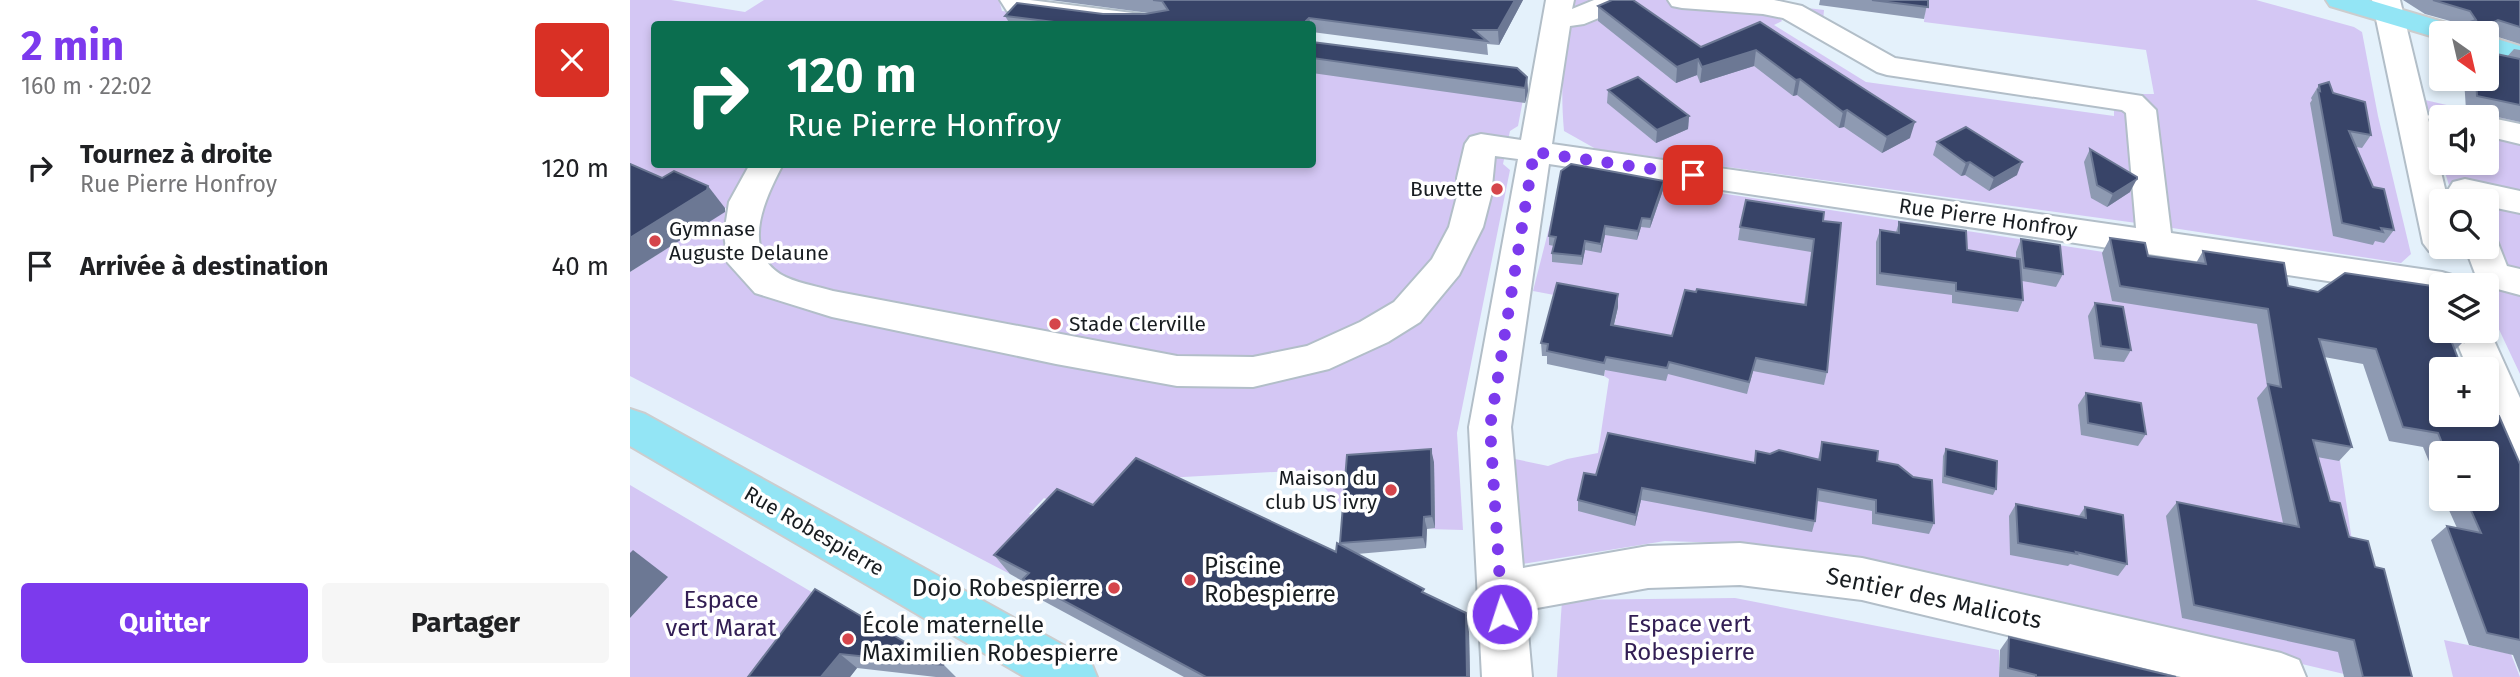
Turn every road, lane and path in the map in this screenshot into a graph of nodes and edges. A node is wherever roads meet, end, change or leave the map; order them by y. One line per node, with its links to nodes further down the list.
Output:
1 (1014, 0): 7 (street)
2 (1618, 0): 6 (street)
3 (1682, 0): 18 (street)
4 (2340, 0): 5 (main road)
5 (2388, 7): 8 (main road); 16 (street)
6 (1559, 9): 13 (street)
7 (1131, 21)
8 (2429, 24)
9 (2499, 49): 10 (main road)
10 (2520, 56)
11 (2499, 130): 12 (street)
12 (2520, 134)
13 (1534, 152): 14 (street, Rue Pierre Honfroy); 18 (street, Rue Pierre Honfroy); 25 (street)
14 (765, 168)
15 (2463, 185): 17 (street)
16 (2429, 189)
17 (2520, 202)
18 (2155, 243): 21 (street, Rue Pierre Honfroy)
19 (2487, 259): 20 (street)
20 (2520, 282)
21 (2429, 283)
22 (2475, 343): 24 (street)
23 (630, 426): 26 (main road, Rue Robespierre)
24 (2520, 446)
25 (1500, 593): 27 (street); 28 (street, Sentier des Malicots)
26 (1072, 677)
27 (1507, 677)
28 (2281, 677)

